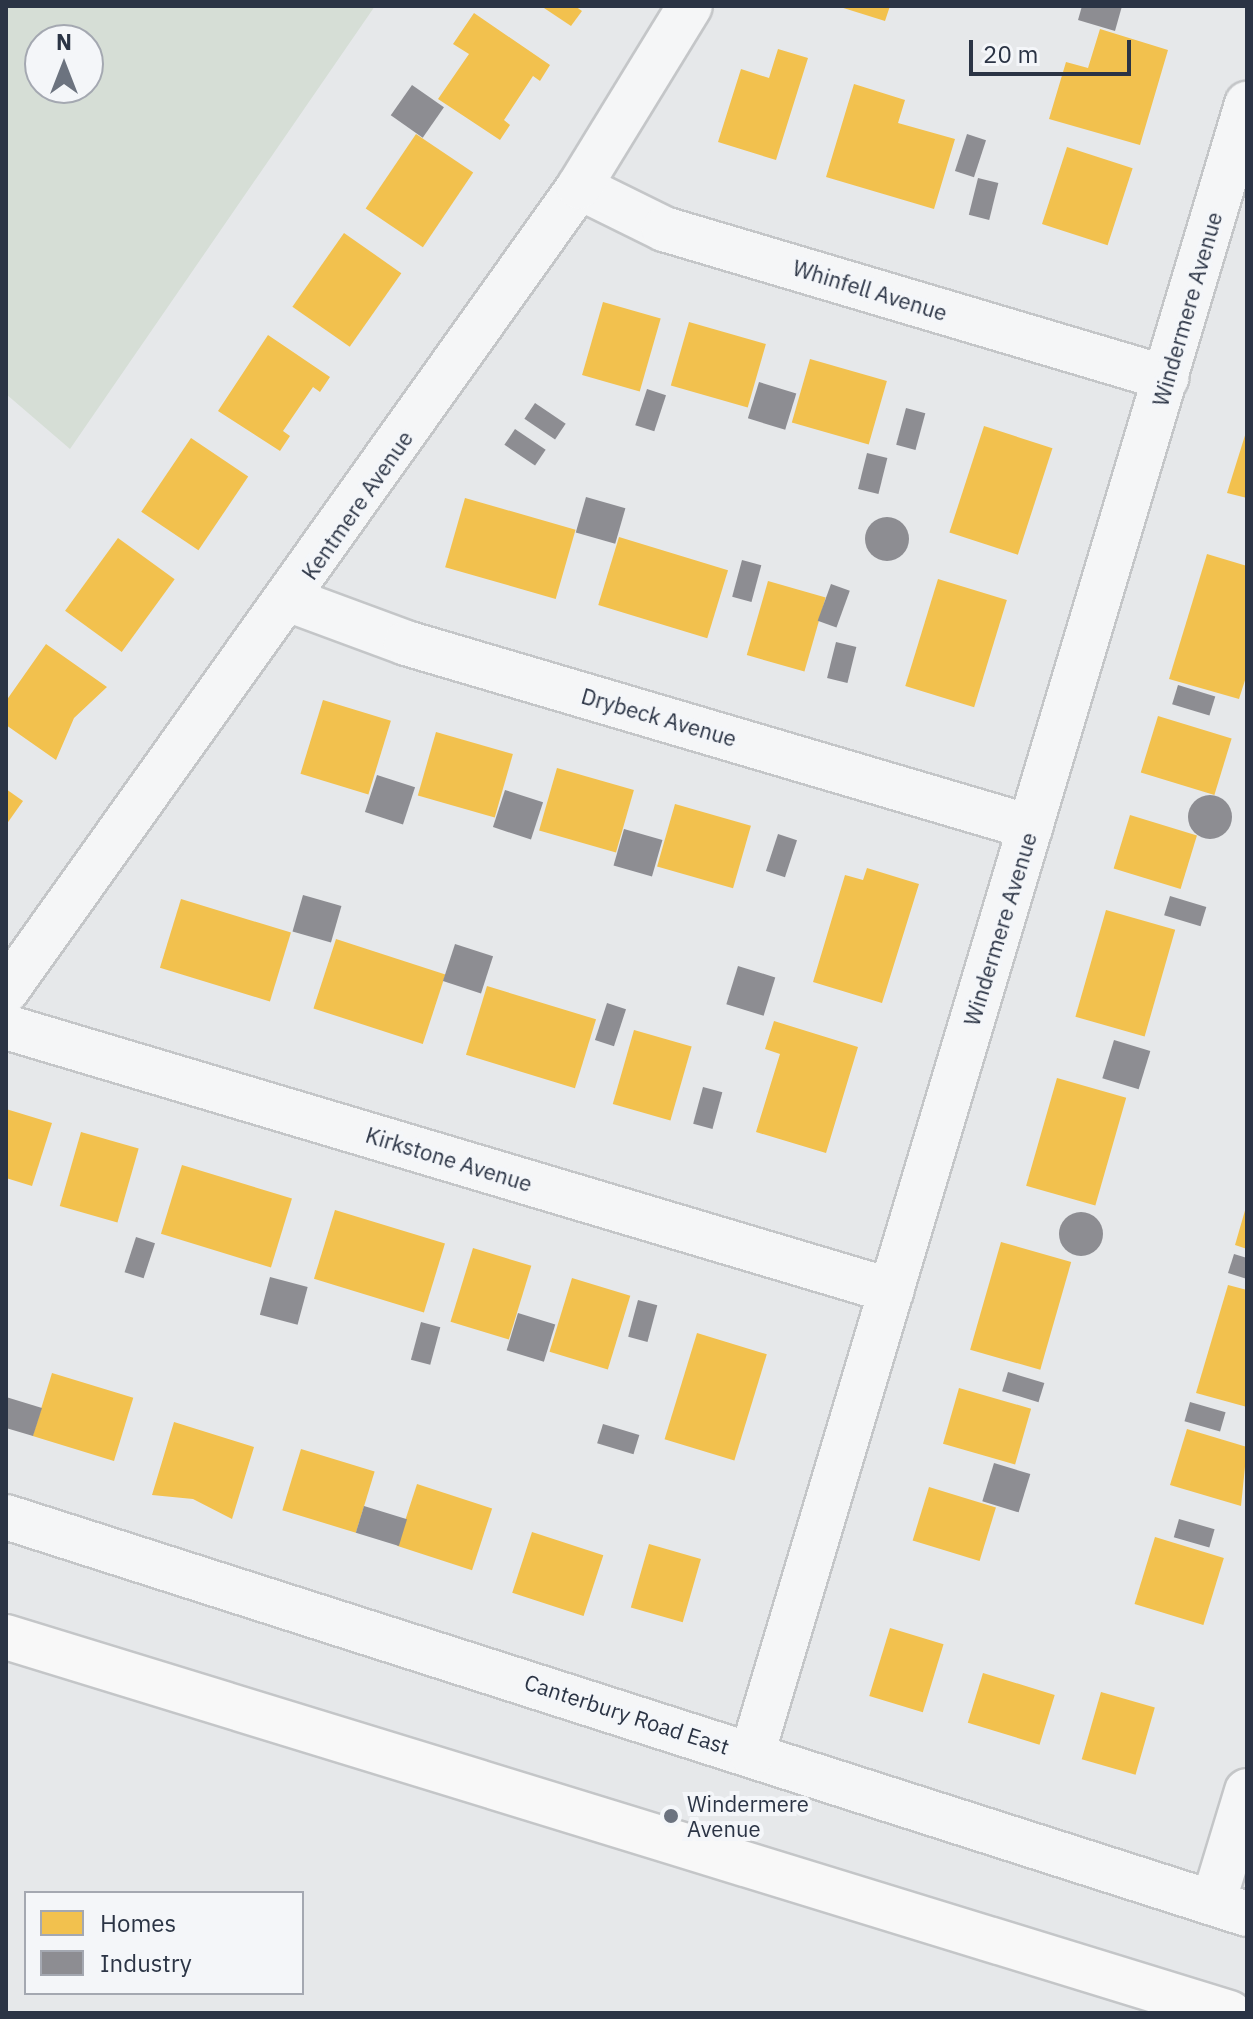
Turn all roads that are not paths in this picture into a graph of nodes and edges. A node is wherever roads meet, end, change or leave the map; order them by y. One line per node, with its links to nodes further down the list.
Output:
1 (690, 6): 3 (street, Kentmere Avenue)
2 (1247, 104): 4 (street, Windermere Avenue)
3 (579, 187): 4 (street, Whinfell Avenue); 5 (street, Kentmere Avenue)
4 (1166, 378): 6 (street, Windermere Avenue)
5 (290, 600): 6 (street, Drybeck Avenue); 7 (street, Kentmere Avenue)
6 (1030, 827): 9 (street, Windermere Avenue)
7 (6, 991)
8 (6, 1027): 9 (street, Kirkstone Avenue)
9 (892, 1291): 12 (street, Windermere Avenue)
10 (6, 1517): 12 (street, Canterbury Road East)
11 (6, 1637): 15 (highway)
12 (752, 1754): 14 (street, Canterbury Road East)
13 (1247, 1791): 14 (street)
14 (1230, 1909)
15 (1230, 2013)

